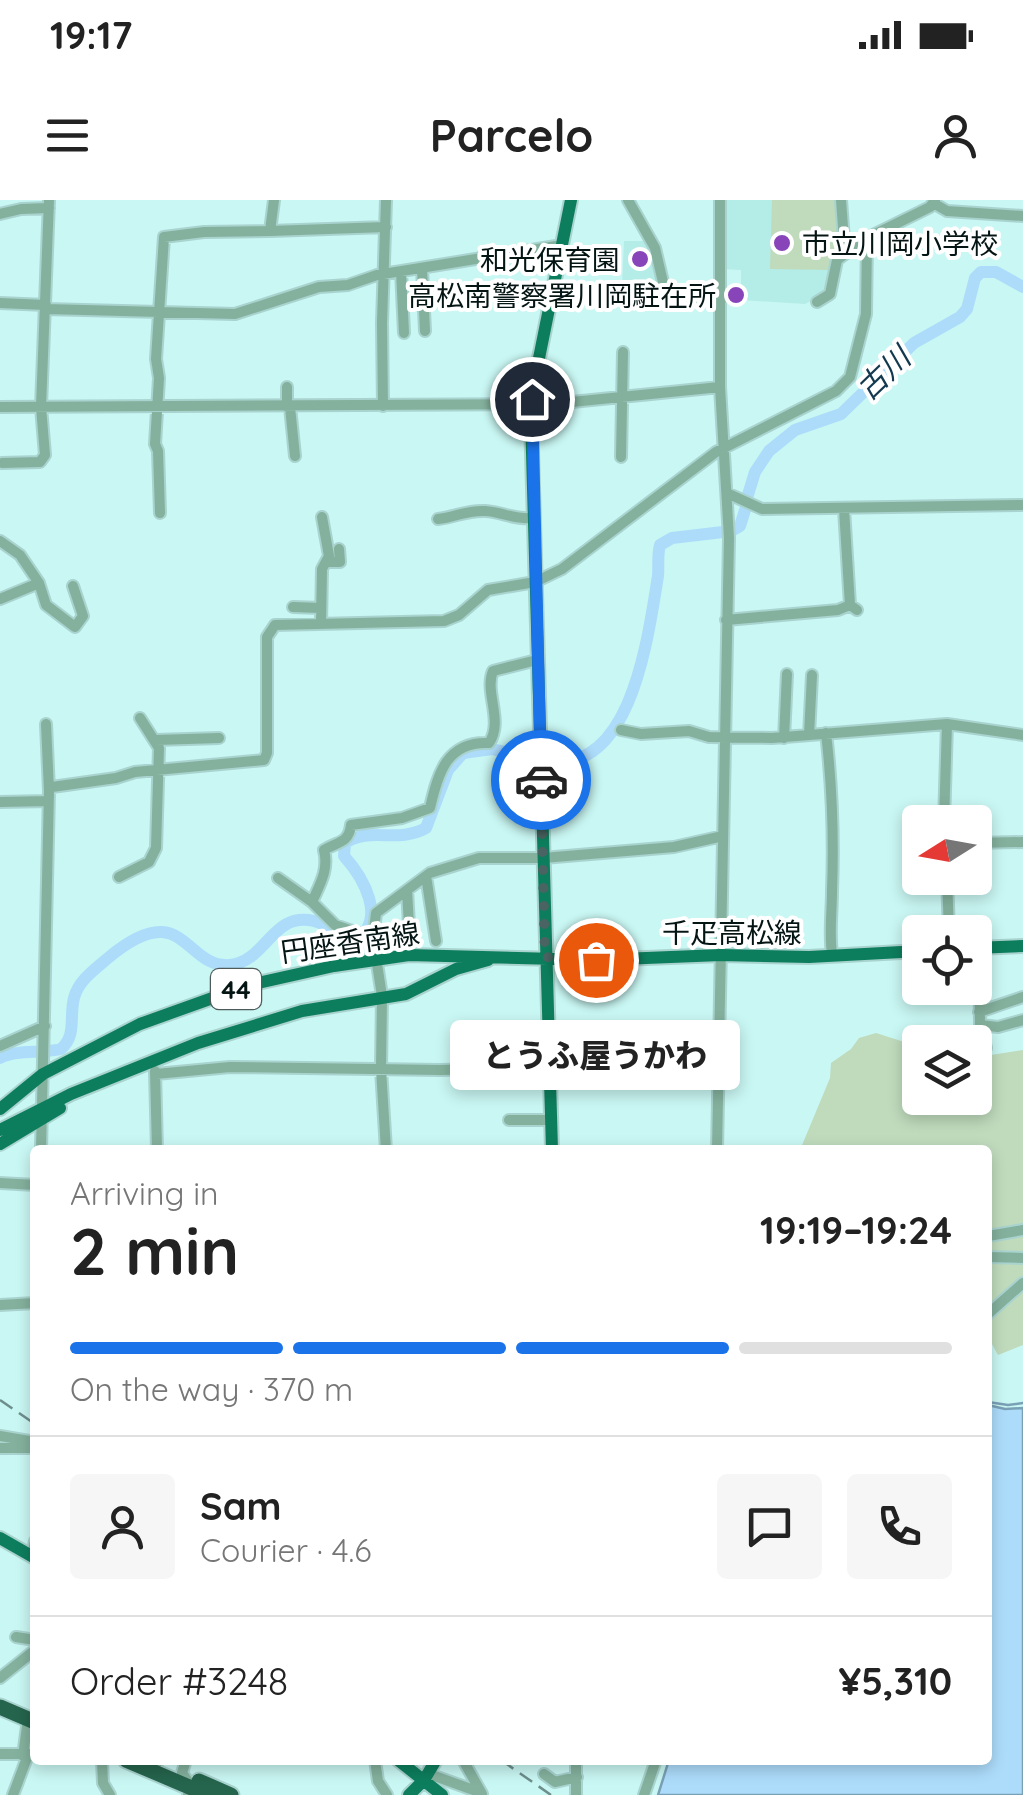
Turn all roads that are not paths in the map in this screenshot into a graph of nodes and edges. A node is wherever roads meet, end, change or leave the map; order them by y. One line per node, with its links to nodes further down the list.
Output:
1 (274, 200): 12 (street)
2 (386, 200): 11 (street)
3 (571, 200): 14 (main road)
4 (628, 200): 20 (street)
5 (720, 200): 21 (street)
6 (841, 200): 15 (street)
7 (934, 202): 10 (street); 13 (street)
8 (49, 204): 9 (street); 26 (street)
9 (0, 214)
10 (1023, 216)
11 (386, 226): 12 (street); 18 (street)
12 (270, 231): 27 (street)
13 (867, 238): 15 (street); 40 (street)
14 (562, 245): 16 (street); 34 (main road)
15 (845, 254): 22 (street)
16 (422, 268): 17 (street); 24 (street)
17 (401, 271): 18 (street); 25 (street)
18 (384, 274): 27 (street); 37 (street)
19 (621, 288): 20 (street)
20 (664, 292): 21 (street)
21 (721, 300): 31 (street)
22 (816, 302)
23 (0, 303): 26 (street)
24 (423, 304): 25 (street); 28 (street)
25 (403, 305): 29 (street)
26 (46, 307): 27 (street); 39 (street)
27 (159, 311): 35 (street)
28 (425, 332)
29 (404, 333)
30 (623, 352): 33 (street)
31 (720, 386): 33 (street); 40 (street)
32 (287, 387): 36 (street)
33 (622, 396): 34 (street); 42 (street)
34 (532, 404): 37 (street); 49 (main road)
35 (157, 406): 36 (street); 39 (street); 47 (street)
36 (289, 406): 37 (street); 41 (street)
37 (383, 406)
38 (0, 407): 39 (street)
39 (42, 408): 43 (street)
40 (726, 447): 44 (street); 54 (street)
41 (295, 456)
42 (622, 456)
43 (2, 464)
44 (728, 494): 46 (street); 60 (street)
45 (1023, 506): 46 (street)
46 (844, 509): 60 (street)
47 (160, 513)
48 (322, 517): 53 (street)
49 (533, 518): 50 (street); 54 (main road)
50 (438, 520)
51 (0, 542): 55 (street)
52 (339, 550): 53 (street)
53 (326, 562): 59 (street)
54 (535, 582): 61 (street); 62 (main road)
55 (39, 584): 56 (street); 57 (street)
56 (73, 586)
57 (0, 599)
58 (293, 607): 59 (street)
59 (320, 608): 61 (street)
60 (726, 620): 74 (street)
61 (321, 623): 78 (street)
62 (537, 660): 85 (main road); 90 (street)
63 (787, 674): 65 (street)
64 (812, 675): 66 (street)
65 (786, 690): 66 (street); 76 (street)
66 (811, 690): 72 (street)
67 (140, 718): 77 (street)
68 (46, 724): 79 (street)
69 (947, 724): 71 (street); 73 (street); 81 (street)
70 (622, 730): 74 (street)
71 (826, 733): 72 (street); 97 (street)
72 (809, 735): 76 (street)
73 (1023, 735)
74 (725, 737): 76 (street); 82 (street)
75 (219, 738): 77 (street)
76 (784, 738)
77 (156, 740): 78 (street)
78 (159, 770): 79 (street); 87 (street)
79 (48, 796): 80 (street); 108 (street)
80 (0, 802)
81 (945, 805)
82 (723, 836): 85 (street); 98 (street)
83 (992, 842): 84 (street)
84 (1023, 842)
85 (542, 858): 86 (street); 99 (main road)
86 (426, 876): 89 (street); 92 (street)
87 (119, 877)
88 (278, 878): 90 (street)
89 (407, 890): 91 (street); 93 (street)
90 (312, 902): 91 (street)
91 (367, 935): 101 (street)
92 (436, 941)
93 (410, 943)
94 (1023, 946): 95 (main road)
95 (992, 947)
96 (902, 952): 97 (main road, 千疋高松線)
97 (832, 954): 98 (main road, 千疋高松線)
98 (720, 955): 99 (main road, 千疋高松線); 126 (street)
99 (545, 957): 100 (main road, 円座香南線 / 44); 112 (main road)
100 (500, 958): 101 (main road, 円座香南線 / 44); 102 (main road, 円座香南線 / 44)
101 (378, 959): 102 (street); 115 (main road, 円座香南線 / 44)
102 (382, 996): 111 (main road, 円座香南線 / 44); 113 (street)
103 (1023, 997): 105 (street)
104 (980, 1005): 105 (street)
105 (980, 1012): 107 (street)
106 (1023, 1020): 109 (street)
107 (980, 1025)
108 (45, 1026): 110 (street); 115 (street)
109 (992, 1026)
110 (0, 1046)
111 (154, 1068): 113 (street); 117 (main road, 円座香南線 / 44); 123 (street)
112 (549, 1068): 113 (street); 114 (street); 119 (main road)
113 (380, 1069): 124 (street)
114 (633, 1070)
115 (44, 1074): 116 (main road, 円座香南線 / 44); 117 (street)
116 (0, 1109)
117 (43, 1113): 120 (main road, 44); 121 (main road, 44); 122 (street)
118 (509, 1120): 119 (street)
119 (551, 1120): 125 (main road)
120 (0, 1130)
121 (0, 1144)
122 (42, 1145)
123 (157, 1145)
124 (386, 1145)
125 (552, 1145)
126 (718, 1145)
127 (0, 1183): 128 (street)
128 (30, 1186)
129 (1023, 1230): 130 (street)
130 (992, 1235)
131 (992, 1257): 132 (street)
132 (1023, 1258)
133 (1023, 1283): 136 (street)
134 (30, 1303): 135 (street)
135 (0, 1305)
136 (992, 1310)
137 (0, 1436): 138 (street)
138 (30, 1444)
139 (30, 1445): 140 (street)
140 (0, 1448)
141 (0, 1538): 142 (main road)
142 (30, 1555)
143 (16, 1637): 144 (street)
144 (30, 1639)
145 (30, 1654): 146 (street)
146 (0, 1678)
147 (0, 1697): 149 (highway)
148 (0, 1707): 150 (highway)
149 (30, 1716)
150 (30, 1717)
151 (0, 1754): 152 (street)
152 (28, 1755): 167 (street)
153 (101, 1765): 168 (street)
154 (142, 1765): 165 (highway)
155 (162, 1765): 165 (highway)
156 (375, 1765): 171 (street)
157 (406, 1765): 163 (main road)
158 (433, 1765): 163 (main road)
159 (467, 1765): 166 (street)
160 (576, 1765): 164 (street)
161 (654, 1765): 175 (street)
162 (544, 1774): 164 (street)
163 (426, 1777): 166 (street); 172 (main road); 173 (main road)
164 (576, 1777): 174 (street)
165 (187, 1779): 169 (highway); 170 (highway)
166 (481, 1793)
167 (13, 1795)
168 (110, 1795)
169 (208, 1795)
170 (231, 1795)
171 (387, 1795)
172 (410, 1795)
173 (442, 1795)
174 (576, 1795)
175 (644, 1795)

